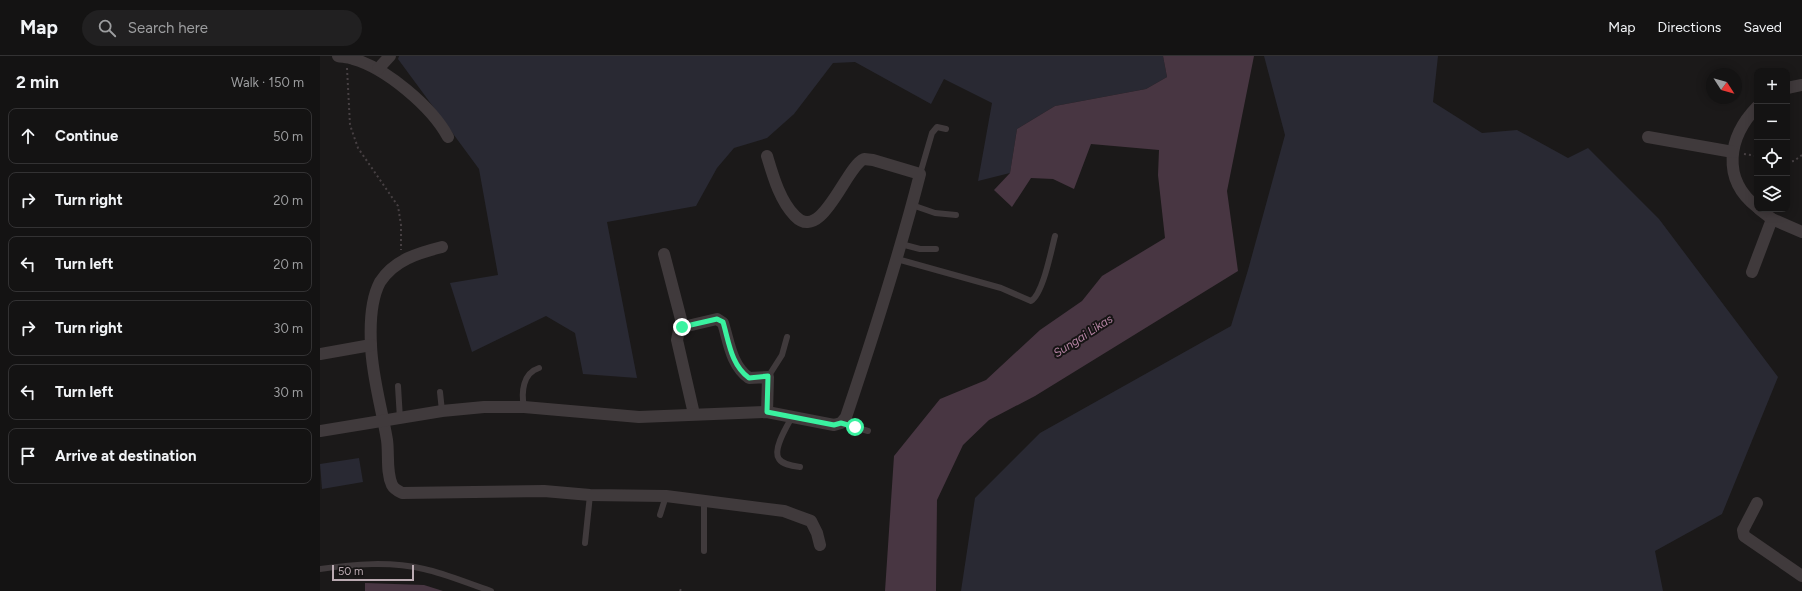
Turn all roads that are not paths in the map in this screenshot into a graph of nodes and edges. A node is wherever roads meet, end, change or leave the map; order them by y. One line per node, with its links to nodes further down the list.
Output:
1 (338, 56): 3 (street)
2 (390, 56): 3 (street)
3 (378, 69): 8 (street)
4 (1802, 85): 5 (street)
5 (1790, 87)
6 (1754, 110): 10 (street)
7 (946, 129): 12 (lane)
8 (448, 137)
9 (1648, 137): 10 (street)
10 (1733, 152): 13 (street)
11 (768, 156): 12 (street)
12 (920, 174): 14 (street)
13 (1754, 204)
14 (912, 205): 16 (lane); 20 (street)
15 (1763, 212): 17 (street)
16 (956, 215)
17 (1772, 219): 18 (street); 25 (street)
18 (1802, 232)
19 (1055, 236): 24 (lane)
20 (901, 244): 22 (lane); 24 (street)
21 (442, 247): 28 (street)
22 (936, 249)
23 (664, 254): 26 (street)
24 (897, 259): 41 (street)
25 (1752, 272)
26 (682, 327): 31 (street); 37 (street)
27 (787, 337): 31 (lane)
28 (371, 345): 29 (street); 40 (street)
29 (320, 354)
30 (539, 368): 34 (lane)
31 (768, 376): 36 (street)
32 (398, 386): 39 (lane)
33 (440, 392): 35 (lane)
34 (524, 407): 35 (street); 37 (street)
35 (442, 412): 39 (street)
36 (767, 412): 37 (street); 38 (street)
37 (694, 414)
38 (792, 417): 41 (street); 44 (lane)
39 (400, 419): 40 (street)
40 (382, 421): 42 (street); 45 (street)
41 (841, 423): 43 (lane)
42 (320, 431)
43 (868, 431)
44 (800, 467)
45 (590, 495): 46 (street); 50 (lane)
46 (666, 496): 47 (street); 49 (lane)
47 (704, 501): 51 (street); 52 (lane)
48 (1757, 503): 54 (street)
49 (660, 515)
50 (585, 543)
51 (820, 545)
52 (704, 551)
53 (320, 569): 55 (lane)
54 (1802, 576)
55 (491, 591)

